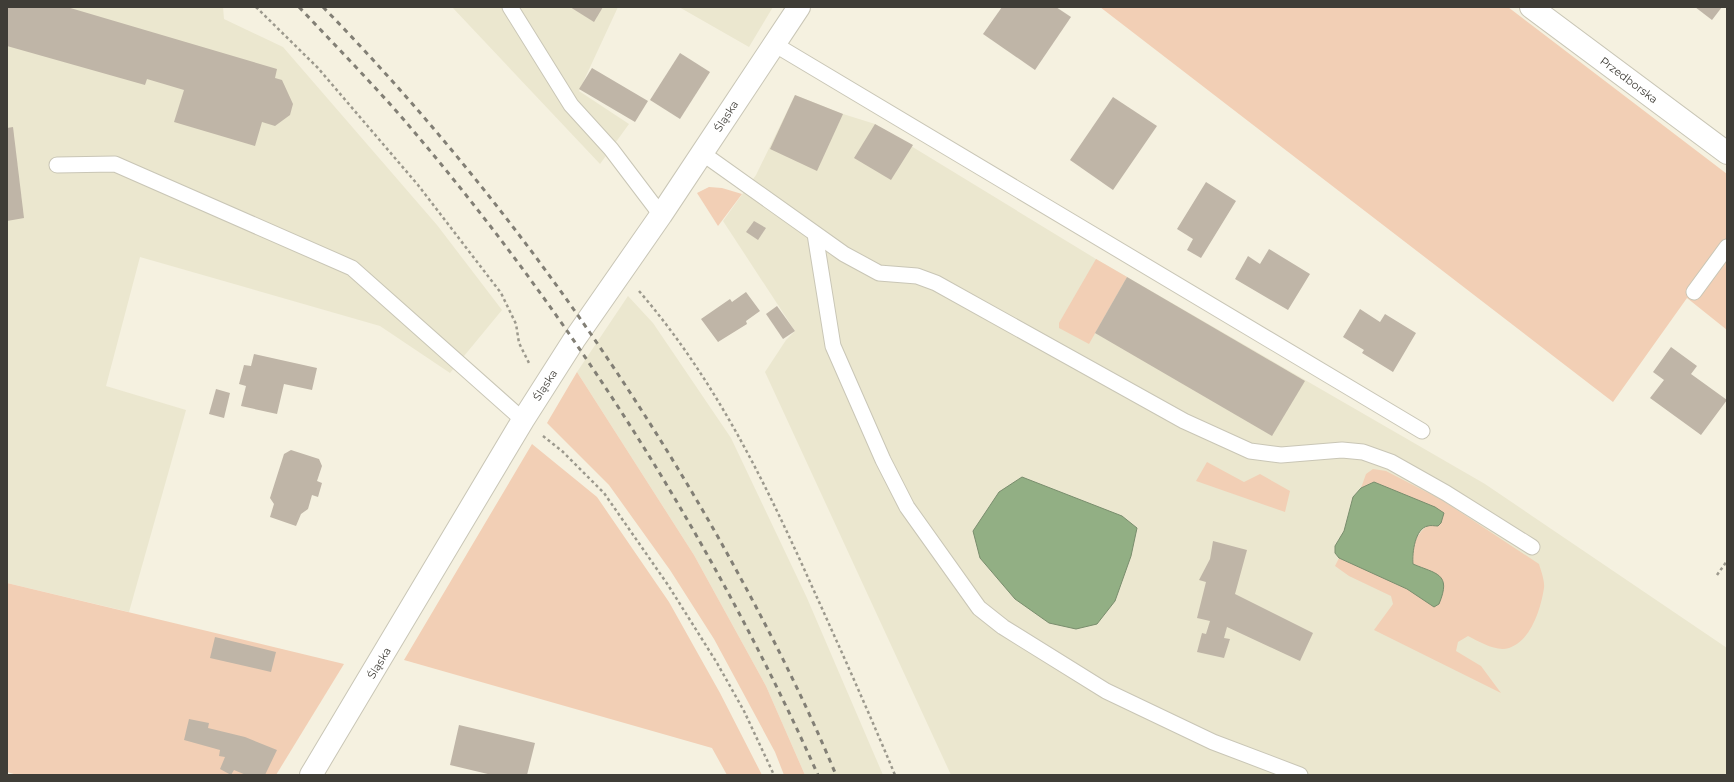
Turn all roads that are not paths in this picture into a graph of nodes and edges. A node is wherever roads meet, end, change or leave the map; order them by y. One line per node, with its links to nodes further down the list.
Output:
1 (510, 7): 8 (lane)
2 (799, 7): 4 (street, Śląska)
3 (1531, 7): 6 (street, Przedborska)
4 (774, 44): 5 (street, Śląska); 13 (lane)
5 (702, 153): 8 (street, Śląska); 9 (lane)
6 (1727, 153)
7 (57, 165): 12 (lane)
8 (661, 215): 12 (street, Śląska)
9 (815, 234): 14 (lane); 16 (lane)
10 (1727, 247): 11 (lane)
11 (1694, 292)
12 (523, 420): 15 (street, Śląska)
13 (1422, 431)
14 (1532, 547)
15 (311, 775)
16 (1300, 775)

